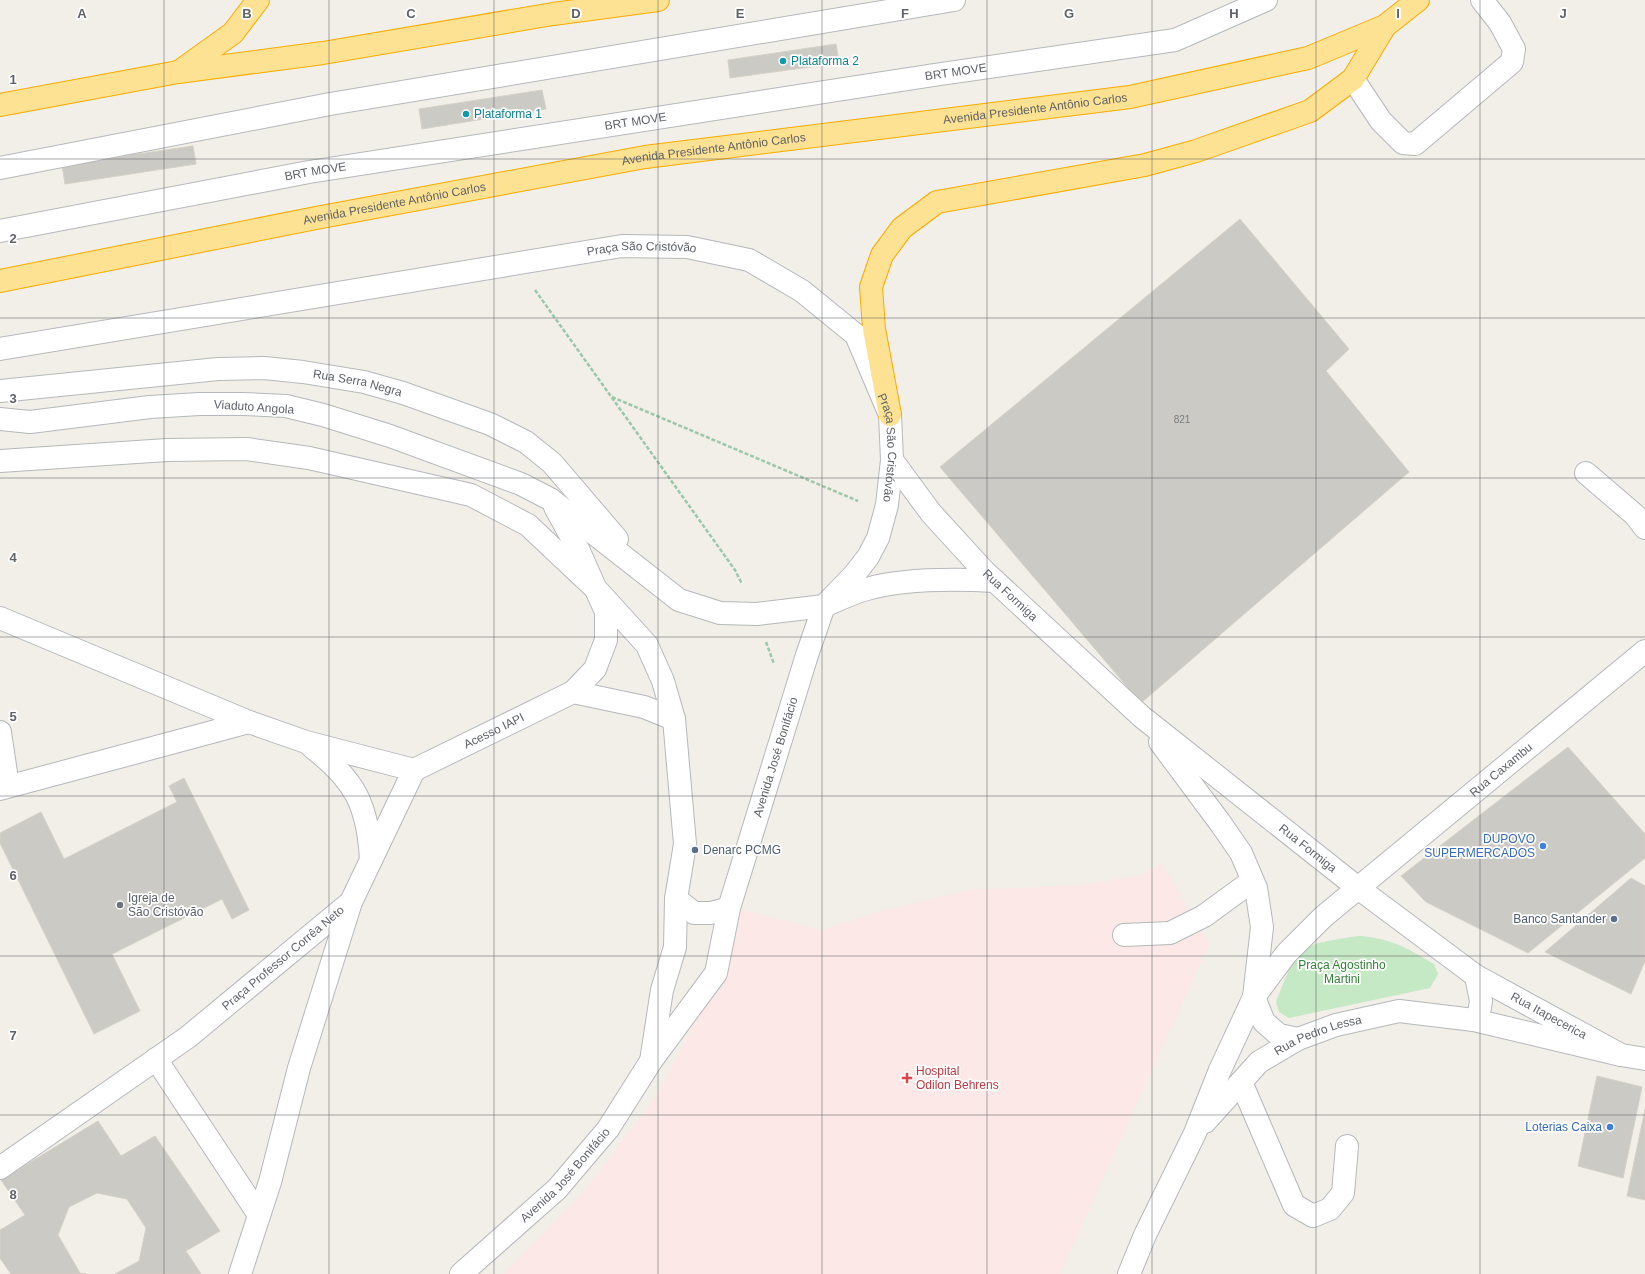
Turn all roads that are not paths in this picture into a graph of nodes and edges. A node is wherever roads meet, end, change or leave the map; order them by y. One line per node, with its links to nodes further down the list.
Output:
1 (258, 0): 8 (highway)
2 (658, 0): 8 (highway)
3 (954, 0): 11 (street)
4 (1266, 0): 12 (street, BRT MOVE)
5 (1418, 0): 7 (highway, Avenida Presidente Antônio Carlos)
6 (1482, 0): 9 (street)
7 (1385, 26): 9 (highway); 13 (highway, Avenida Presidente Antônio Carlos)
8 (178, 72): 10 (highway)
9 (1354, 79): 16 (highway)
10 (0, 105)
11 (0, 168)
12 (0, 231)
13 (0, 281)
14 (0, 349): 16 (street, Praça São Cristóvão)
15 (0, 391): 23 (street, Rua Serra Negra)
16 (890, 415): 18 (street, Praça São Cristóvão)
17 (0, 419): 21 (street, Viaduto Angola)
18 (892, 460): 24 (street, Rua Formiga); 26 (street, Praça São Cristóvão)
19 (0, 461): 25 (street)
20 (1586, 473): 22 (street)
21 (550, 499): 23 (street); 25 (street)
22 (1645, 528)
23 (648, 575): 26 (street)
24 (995, 581): 26 (street); 30 (street, Rua Formiga)
25 (597, 590): 29 (street, Acesso IAPI); 31 (street, Avenida José Bonifácio)
26 (824, 606): 42 (street, Avenida José Bonifácio)
27 (0, 618): 32 (street)
28 (1645, 651): 39 (street, Rua Caxambu)
29 (573, 692): 31 (street); 35 (street, Acesso IAPI)
30 (1142, 717): 38 (street, Rua Formiga); 39 (street, Rua Formiga)
31 (674, 719): 40 (street, Avenida José Bonifácio)
32 (249, 722): 34 (street); 36 (street)
33 (0, 732): 36 (street)
34 (306, 742): 35 (street); 37 (street)
35 (414, 770): 37 (street, Praça Professor Corrêa Neto)
36 (4, 787)
37 (371, 861): 41 (street, Praça Professor Corrêa Neto)
38 (1252, 881): 43 (street); 45 (street, Rua Formiga)
39 (1358, 888): 44 (street, Rua Formiga); 45 (street, Rua Pedro Lessa)
40 (676, 899): 42 (street); 51 (street, Avenida José Bonifácio)
41 (351, 902): 49 (street, Praça Professor Corrêa Neto); 56 (street)
42 (729, 908): 51 (street, Avenida José Bonifácio)
43 (1124, 935)
44 (1476, 976): 46 (street); 48 (street, Rua Itapecerica)
45 (1254, 997): 47 (street); 53 (street, Rua Pedro Lessa)
46 (1474, 1020): 47 (street, Rua Pedro Lessa); 48 (street, Rua Itapecerica)
47 (1298, 1039): 52 (street, Rua Pedro Lessa)
48 (1621, 1055): 50 (street, Rua Itapecerica)
49 (156, 1059): 55 (street, Praça Professor Corrêa Neto); 56 (street)
50 (1645, 1059)
51 (651, 1061): 58 (street, Avenida José Bonifácio)
52 (1241, 1082): 53 (street, Rua Pedro Lessa); 54 (street)
53 (1195, 1133): 59 (street, Rua Pedro Lessa)
54 (1347, 1146)
55 (0, 1168)
56 (259, 1215): 57 (street)
57 (240, 1274)
58 (461, 1274)
59 (1129, 1274)

